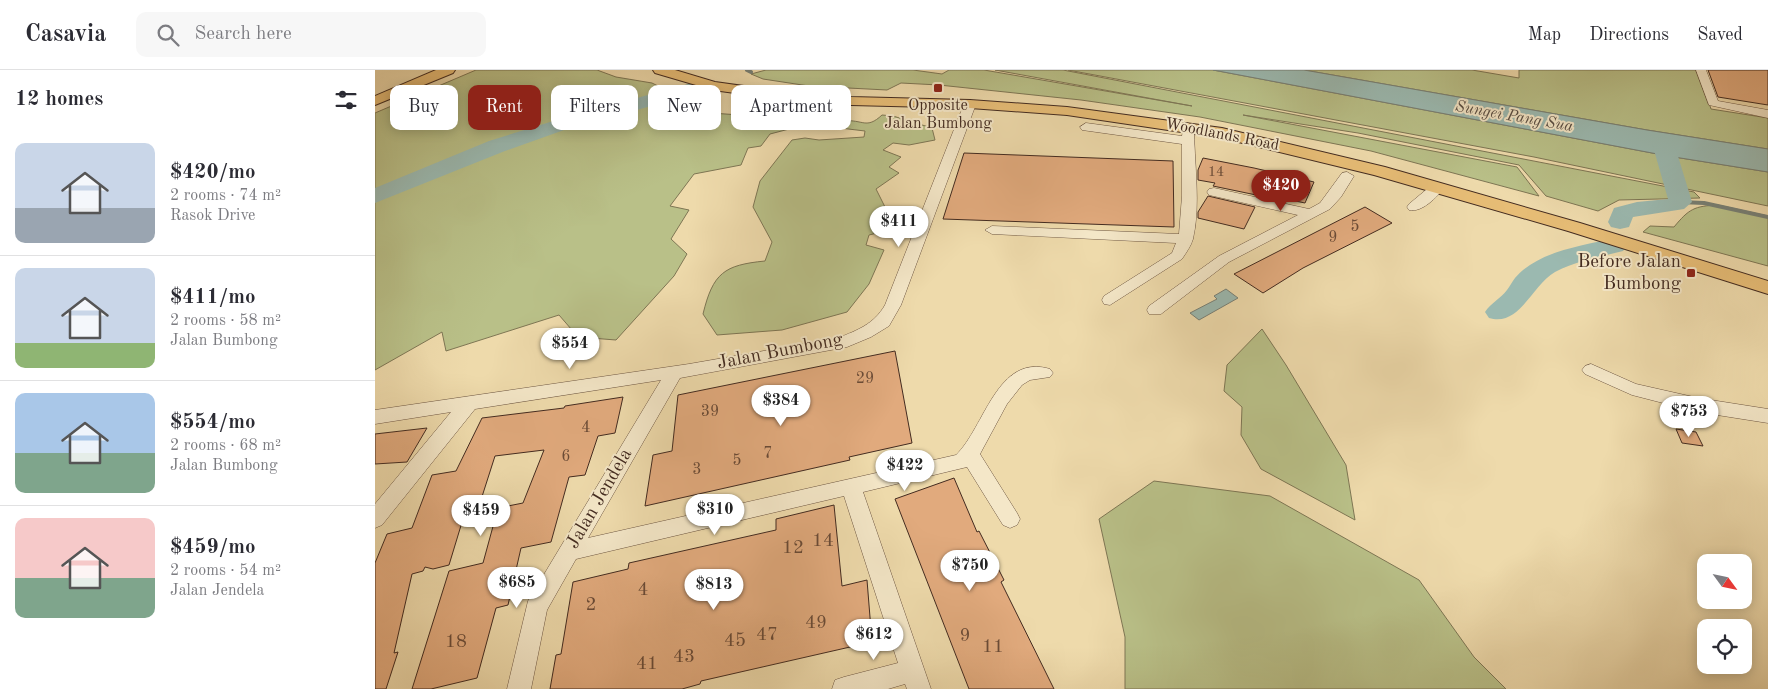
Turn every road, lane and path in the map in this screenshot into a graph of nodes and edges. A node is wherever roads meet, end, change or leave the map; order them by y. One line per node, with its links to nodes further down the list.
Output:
1 (425, 70): 6 (main road)
2 (448, 70): 7 (main road)
3 (659, 70): 5 (main road, Woodlands Road)
4 (1701, 70): 10 (street)
5 (712, 79): 8 (main road, Woodlands Road); 23 (main road, Woodlands Road)
6 (375, 91)
7 (375, 101)
8 (970, 104): 9 (main road, Woodlands Road); 28 (street, Jalan Bumbong)
9 (1100, 114): 12 (street); 13 (main road, Woodlands Road)
10 (1768, 114)
11 (1086, 127): 12 (street)
12 (1112, 130): 13 (street)
13 (1188, 134): 14 (main road, Woodlands Road); 22 (street)
14 (1325, 156): 15 (main road, Woodlands Road); 16 (street)
15 (1379, 171): 16 (street); 17 (main road, Woodlands Road)
16 (1347, 176): 20 (street)
17 (1438, 188): 19 (street); 24 (main road, Woodlands Road)
18 (1214, 192): 20 (street)
19 (1413, 207)
20 (1310, 214): 26 (street)
21 (993, 230): 22 (street)
22 (1186, 239): 25 (street)
23 (1768, 274)
24 (1768, 288)
25 (1110, 300)
26 (1155, 310)
27 (1591, 370): 32 (street)
28 (675, 371): 30 (street, Jalan Bumbong); 37 (street, Jalan Jendela)
29 (1044, 373): 33 (street)
30 (470, 402): 31 (street, Jalan Bumbong); 35 (street)
31 (375, 416)
32 (1768, 416)
33 (971, 455): 34 (street); 36 (street)
34 (851, 487): 37 (street); 38 (street)
35 (375, 519)
36 (1010, 519)
37 (571, 551): 39 (street, Jalan Jendela)
38 (916, 680): 40 (street)
39 (519, 689)
40 (844, 689)

